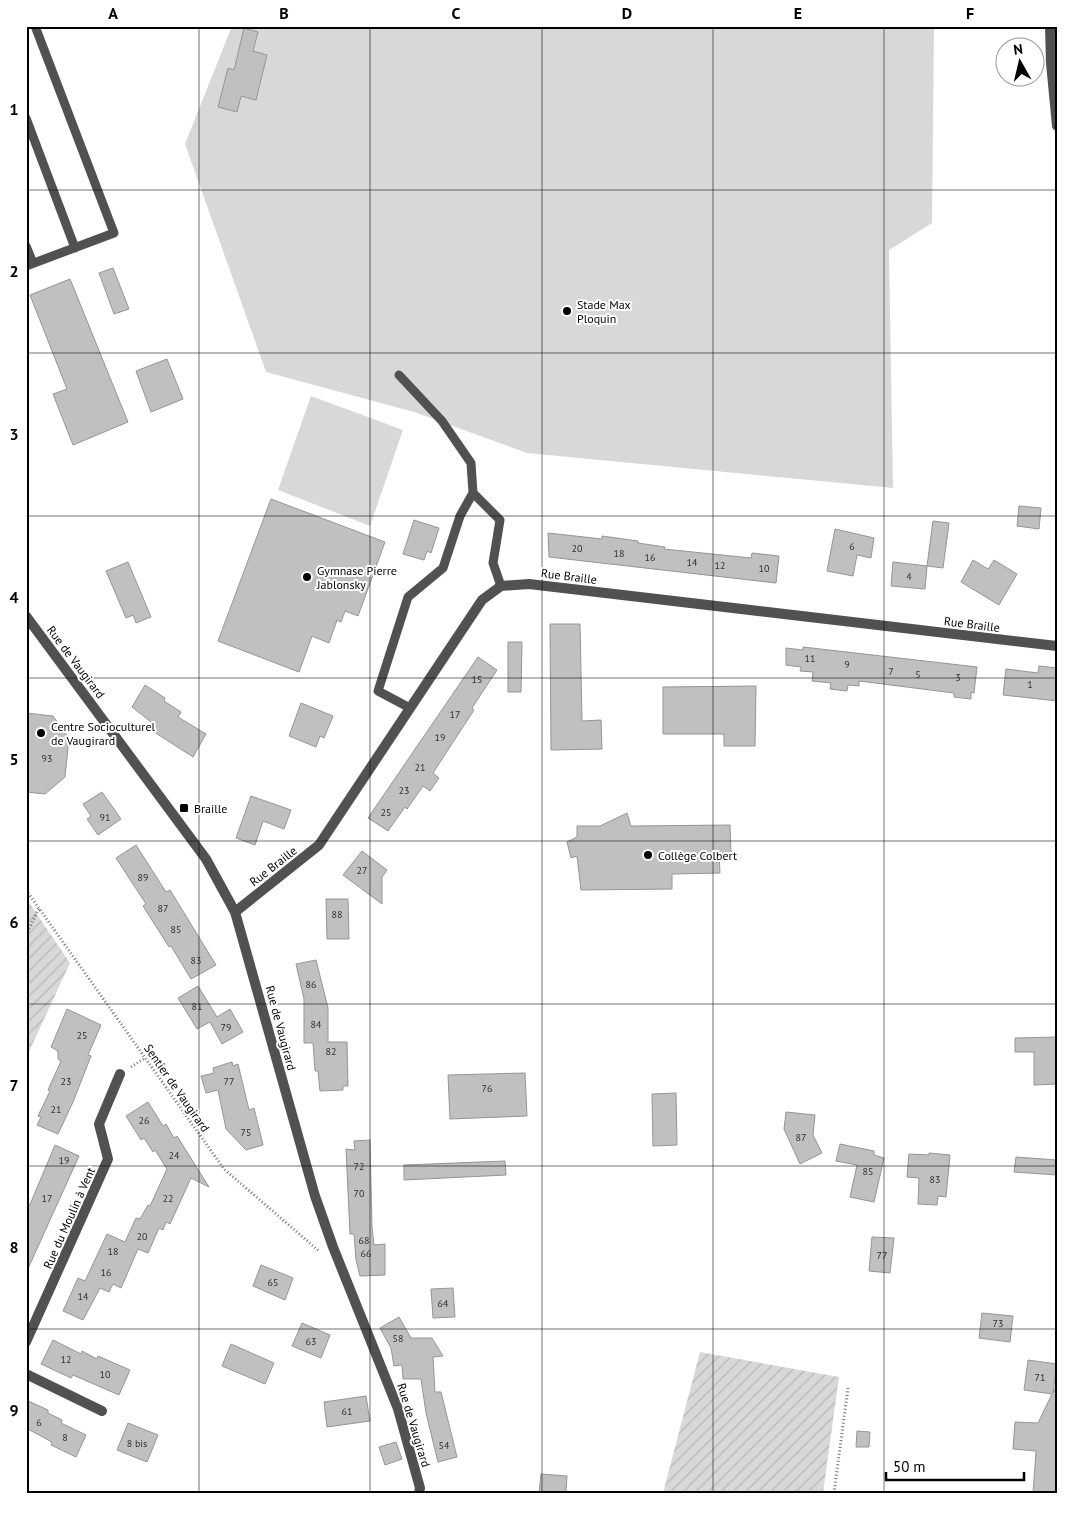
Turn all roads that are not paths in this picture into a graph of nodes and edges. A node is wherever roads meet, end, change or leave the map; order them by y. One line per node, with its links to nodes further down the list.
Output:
1 (34, 26): 6 (lane)
2 (1050, 26): 4 (street)
3 (26, 118): 6 (lane)
4 (1057, 126)
5 (26, 246): 7 (lane)
6 (75, 248): 7 (lane)
7 (30, 265)
8 (400, 375): 9 (lane)
9 (473, 493): 10 (lane); 13 (lane)
10 (501, 586): 12 (street, Rue Braille); 13 (street, Rue Braille)
11 (26, 616): 14 (street, Rue de Vaugirard)
12 (1057, 646)
13 (410, 708): 14 (street, Rue Braille)
14 (235, 912): 19 (street, Rue de Vaugirard)
15 (120, 1074): 16 (street, Rue du Moulin à Vent)
16 (26, 1342)
17 (26, 1374): 18 (street)
18 (102, 1412)
19 (419, 1493)

